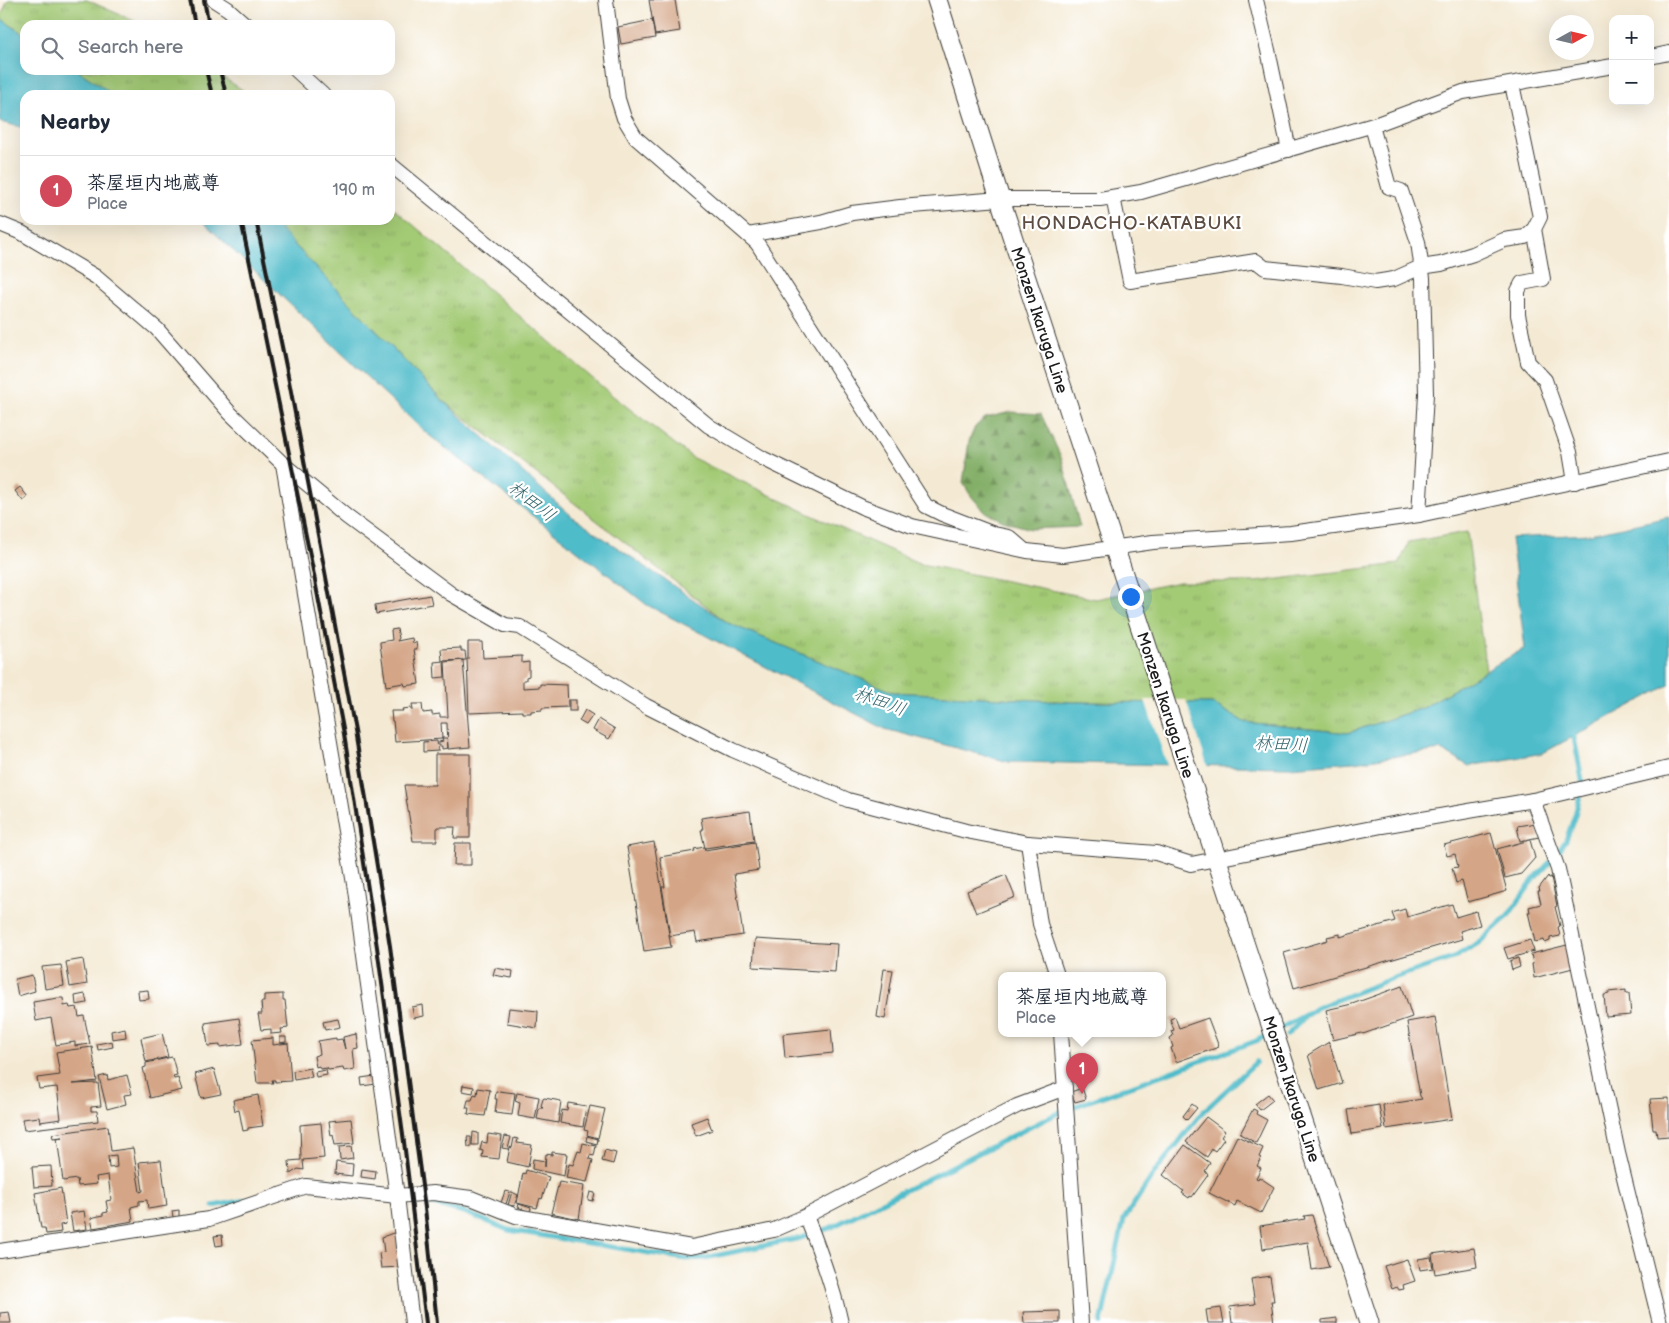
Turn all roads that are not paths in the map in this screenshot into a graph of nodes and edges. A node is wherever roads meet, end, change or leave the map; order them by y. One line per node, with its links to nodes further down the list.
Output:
1 (214, 0): 5 (street)
2 (606, 0): 19 (street)
3 (937, 0): 16 (main road, Monzen Ikaruga Line)
4 (1256, 0): 13 (street)
5 (240, 20)
6 (1669, 52): 7 (street)
7 (1654, 56)
8 (1609, 67): 10 (street)
9 (302, 75): 11 (street)
10 (1512, 84): 12 (street); 18 (street)
11 (318, 90)
12 (1372, 126): 13 (street); 20 (street)
13 (1289, 150): 15 (street)
14 (395, 168): 25 (street)
15 (1113, 196): 16 (street); 20 (street)
16 (1000, 199): 19 (street); 26 (main road, Monzen Ikaruga Line)
17 (0, 224): 22 (street)
18 (1534, 229): 20 (street); 23 (street)
19 (748, 236): 25 (street)
20 (1422, 267): 24 (street)
21 (1669, 461): 23 (street)
22 (283, 464): 29 (street); 34 (street)
23 (1575, 482): 24 (street)
24 (1419, 515): 26 (street)
25 (1027, 551): 26 (street)
26 (1116, 554): 30 (main road, Monzen Ikaruga Line)
27 (1669, 768): 28 (street)
28 (1533, 800): 30 (street); 41 (street)
29 (1028, 843): 30 (street); 31 (street)
30 (1216, 855): 40 (main road, Monzen Ikaruga Line)
31 (1056, 972)
32 (1062, 1037): 33 (street)
33 (1065, 1088): 35 (street); 39 (street)
34 (397, 1196): 35 (street); 36 (street); 37 (street)
35 (806, 1216): 38 (street)
36 (0, 1252)
37 (412, 1323)
38 (840, 1323)
39 (1082, 1323)
40 (1368, 1323)
41 (1660, 1323)

